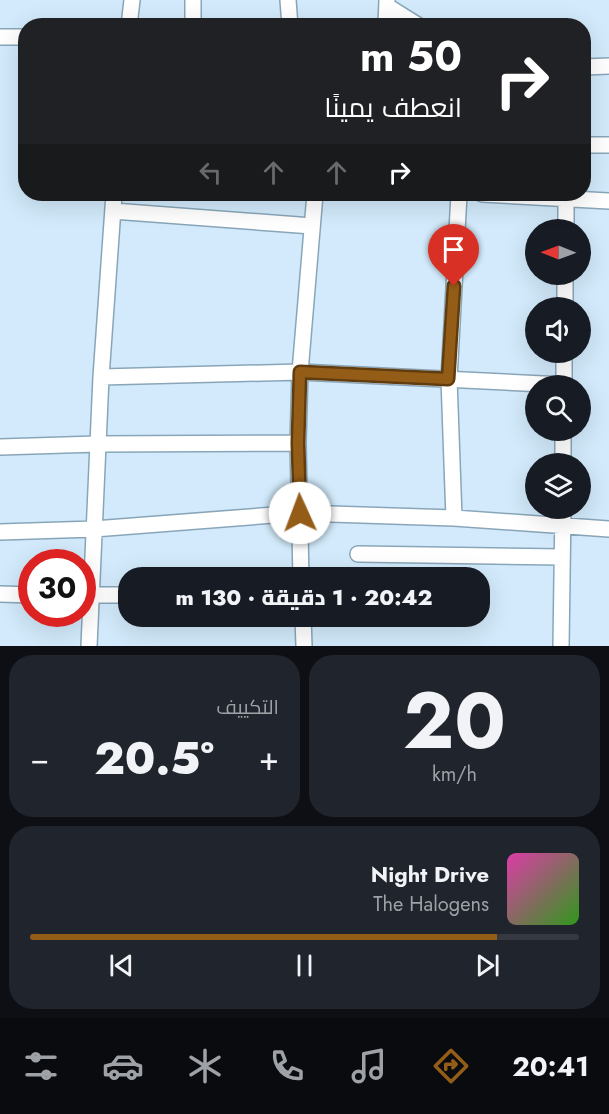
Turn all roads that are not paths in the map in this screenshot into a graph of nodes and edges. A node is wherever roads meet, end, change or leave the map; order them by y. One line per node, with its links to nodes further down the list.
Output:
1 (132, 0): 5 (street)
2 (193, 0): 6 (street)
3 (288, 0): 7 (street)
4 (387, 3): 8 (street); 9 (street)
5 (130, 18)
6 (193, 18)
7 (289, 18)
8 (386, 18)
9 (408, 18)
10 (0, 37): 11 (street)
11 (18, 37)
12 (609, 66): 13 (street)
13 (591, 67)
14 (591, 145): 15 (street)
15 (609, 145)
16 (591, 200): 21 (street)
17 (114, 201): 22 (street)
18 (314, 201): 24 (street)
19 (459, 201): 27 (street)
20 (566, 201): 23 (street)
21 (609, 201)
22 (113, 211): 24 (street); 26 (street)
23 (566, 219)
24 (312, 226): 25 (street)
25 (300, 372): 26 (street); 27 (street); 29 (street)
26 (101, 377): 30 (street)
27 (448, 379): 28 (street); 33 (street)
28 (525, 383)
29 (298, 443): 30 (street); 32 (street)
30 (97, 444): 31 (street); 36 (street)
31 (0, 447)
32 (300, 513): 33 (street); 36 (street); 42 (street)
33 (454, 518): 35 (street)
34 (563, 519): 35 (street)
35 (563, 527): 37 (street); 41 (street)
36 (94, 529): 38 (street); 39 (street)
37 (609, 529)
38 (0, 532)
39 (92, 549)
40 (358, 554): 41 (street)
41 (562, 556): 51 (street)
42 (302, 567)
43 (0, 594): 44 (street)
44 (18, 595)
45 (96, 595): 46 (street)
46 (118, 595)
47 (88, 627): 49 (street)
48 (303, 627): 50 (street)
49 (89, 646)
50 (304, 646)
51 (561, 646)

